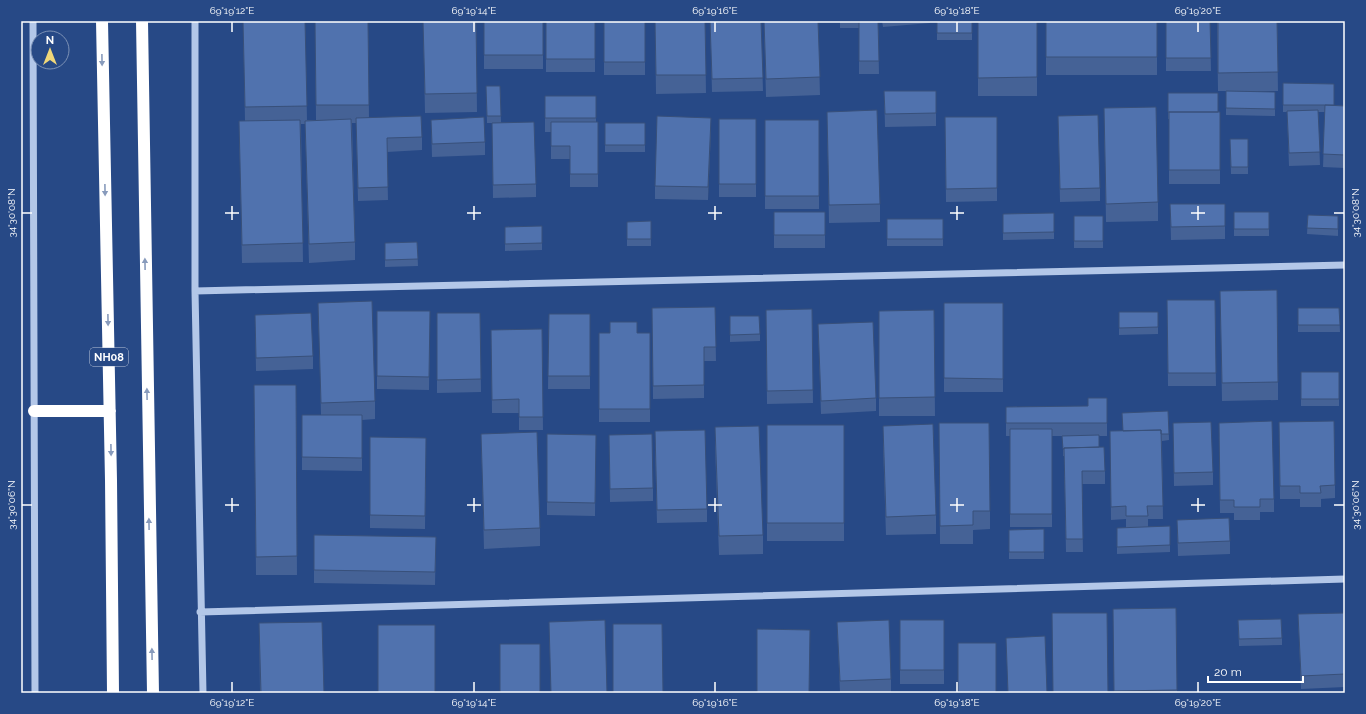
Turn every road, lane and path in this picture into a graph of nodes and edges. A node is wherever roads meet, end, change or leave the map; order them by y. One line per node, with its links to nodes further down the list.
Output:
1 (33, 21): 8 (street)
2 (102, 21): 7 (highway, NH08, one-way to 7)
3 (142, 21): 13 (highway, one-way to 3)
4 (195, 21): 6 (street)
5 (1345, 265): 6 (street)
6 (195, 291): 10 (street)
7 (110, 411): 8 (highway); 12 (highway, NH08, one-way to 12)
8 (34, 412): 11 (street)
9 (1345, 579): 10 (street)
10 (200, 612): 14 (street)
11 (35, 693)
12 (113, 693)
13 (153, 693)
14 (203, 693)

